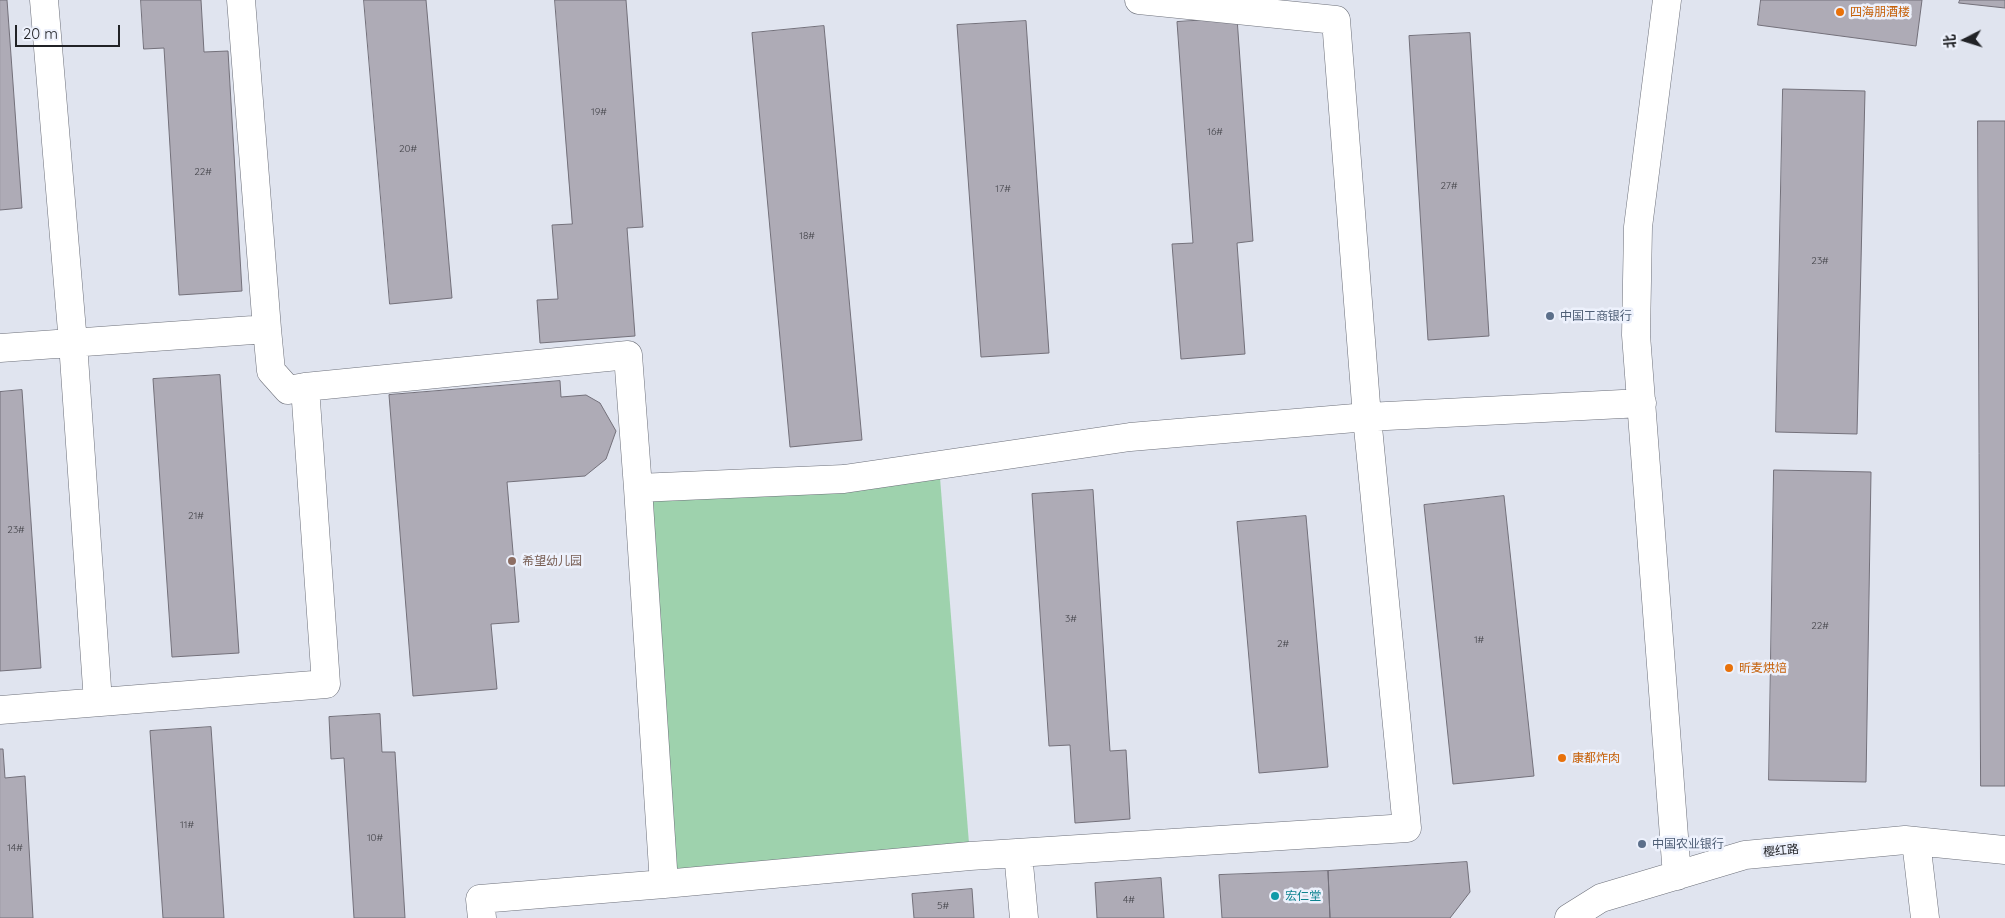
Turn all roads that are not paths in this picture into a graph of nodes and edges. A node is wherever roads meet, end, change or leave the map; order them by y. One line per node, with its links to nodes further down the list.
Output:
1 (44, 0): 6 (street)
2 (241, 0): 5 (street)
3 (1139, 0): 10 (street)
4 (1668, 0): 9 (street)
5 (267, 329): 6 (street); 8 (street)
6 (73, 343): 7 (street); 12 (street)
7 (0, 348)
8 (305, 387): 11 (street); 12 (street)
9 (1642, 402): 10 (street); 17 (street)
10 (1367, 417): 11 (street); 16 (street)
11 (638, 488): 18 (street)
12 (98, 702): 13 (street)
13 (0, 710)
14 (1916, 841): 15 (street, 樱红路); 17 (street, 樱红路); 22 (street)
15 (2005, 850)
16 (1018, 853): 18 (street); 20 (street)
17 (1677, 876): 21 (street, 樱红路)
18 (664, 884): 19 (street)
19 (482, 918)
20 (1024, 918)
21 (1569, 918)
22 (1925, 918)

